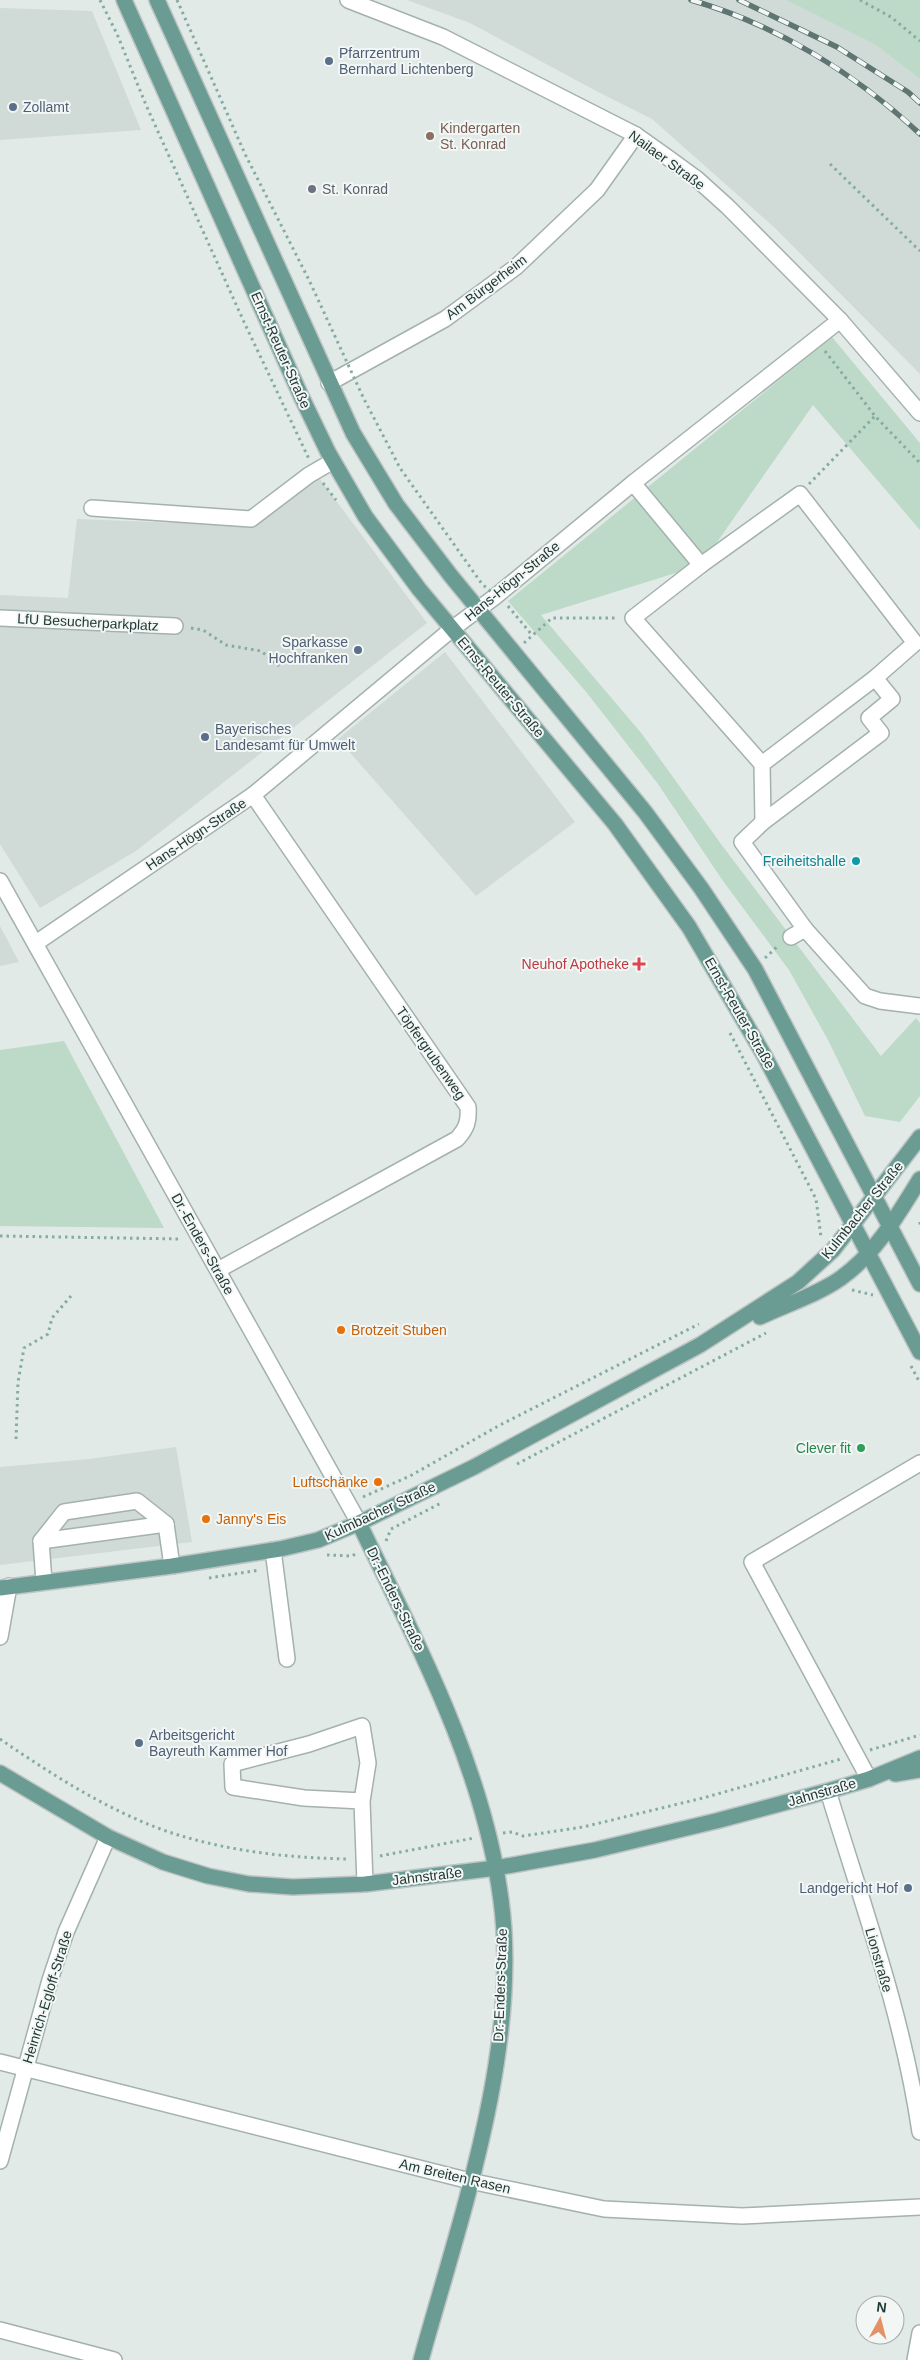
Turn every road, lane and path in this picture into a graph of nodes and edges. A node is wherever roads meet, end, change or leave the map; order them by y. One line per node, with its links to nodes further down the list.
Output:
1 (100, 0): 19 (path)
2 (124, 0): 17 (main road, Ernst-Reuter-Straße)
3 (157, 0): 14 (main road)
4 (177, 0): 13 (path, bridge)
5 (348, 0): 8 (street, Nailaer Straße)
6 (860, 0): 7 (path)
7 (920, 41)
8 (636, 135): 11 (street, Nailaer Straße); 13 (street, Am Bürgerheim)
9 (830, 164): 10 (path)
10 (920, 251)
11 (840, 320): 12 (street, Hans-Högn-Straße); 15 (street, Nailaer Straße)
12 (816, 340): 16 (path); 20 (street, Hans-Högn-Straße)
13 (350, 371): 14 (street, Am Bürgerheim); 25 (path, bridge)
14 (329, 382): 26 (main road)
15 (920, 412)
16 (874, 416): 18 (path); 21 (path)
17 (333, 461): 19 (street); 30 (main road, Ernst-Reuter-Straße)
18 (920, 462)
19 (314, 471): 22 (path); 23 (street)
20 (633, 483): 24 (street); 25 (street, Hans-Högn-Straße)
21 (800, 494): 24 (street); 35 (street)
22 (337, 502)
23 (92, 508)
24 (701, 565): 28 (street)
25 (496, 596): 26 (street, Hans-Högn-Straße); 33 (path)
26 (478, 610): 30 (street, Hans-Högn-Straße); 47 (main road)
27 (0, 618): 29 (street, LfU Besucherparkplatz)
28 (633, 618): 31 (path); 36 (street)
29 (175, 626)
30 (452, 629): 37 (street, Hans-Högn-Straße); 49 (main road, Ernst-Reuter-Straße)
31 (541, 629)
32 (203, 630): 34 (path)
33 (532, 635)
34 (279, 666)
35 (875, 678): 36 (street); 38 (street)
36 (762, 764): 38 (street)
37 (253, 795): 42 (street, Hans-Högn-Straße); 56 (street, Töpfergrubenweg)
38 (763, 822): 40 (street)
39 (0, 882): 42 (street, Dr.-Enders-Straße)
40 (805, 928): 41 (street); 43 (street)
41 (791, 937)
42 (36, 943): 53 (street, Dr.-Enders-Straße)
43 (920, 1005)
44 (728, 1029): 54 (path)
45 (920, 1137): 47 (main road, Kulmbacher Straße)
46 (920, 1179): 50 (main road, Kulmbacher Straße)
47 (876, 1197): 49 (main road, Kulmbacher Straße); 50 (main road)
48 (920, 1222): 51 (path)
49 (854, 1224): 55 (main road, Ernst-Reuter-Straße); 62 (main road, Kulmbacher Straße)
50 (891, 1226): 55 (main road, Kulmbacher Straße); 57 (main road)
51 (920, 1228)
52 (0, 1236): 53 (path)
53 (200, 1240): 56 (street, Dr.-Enders-Straße)
54 (818, 1242)
55 (870, 1252): 62 (main road, Kulmbacher Straße); 63 (main road, Ernst-Reuter-Straße)
56 (218, 1270): 67 (street, Dr.-Enders-Straße)
57 (920, 1284)
58 (845, 1292): 60 (path)
59 (71, 1296): 65 (path)
60 (877, 1300)
61 (703, 1322): 67 (path)
62 (700, 1345): 68 (main road, Kulmbacher Straße)
63 (914, 1357): 64 (path)
64 (920, 1383)
65 (16, 1439)
66 (920, 1463): 79 (street)
67 (348, 1504): 68 (street, Dr.-Enders-Straße)
68 (359, 1523): 71 (main road, Kulmbacher Straße); 86 (main road, Dr.-Enders-Straße)
69 (166, 1524): 70 (street); 70 (street); 72 (street)
70 (41, 1541): 73 (street)
71 (273, 1550): 72 (main road, Kulmbacher Straße); 76 (street)
72 (172, 1566): 73 (main road, Kulmbacher Straße)
73 (44, 1582): 74 (main road, Kulmbacher Straße)
74 (5, 1587): 75 (street)
75 (0, 1637)
76 (287, 1659)
77 (920, 1735): 79 (path)
78 (0, 1739): 88 (path)
79 (858, 1754): 83 (street); 86 (path)
80 (920, 1758): 83 (main road, Jahnstraße)
81 (920, 1770): 83 (main road, Jahnstraße)
82 (0, 1772): 87 (main road, Jahnstraße)
83 (869, 1779): 84 (main road, Jahnstraße)
84 (828, 1791): 89 (main road, Jahnstraße); 93 (street, Lionstraße)
85 (362, 1801): 85 (street); 88 (street)
86 (488, 1836): 88 (path); 89 (main road, Dr.-Enders-Straße)
87 (108, 1837): 90 (main road, Jahnstraße); 92 (street, Heinrich-Egloff-Straße)
88 (364, 1860): 90 (street)
89 (496, 1868): 90 (main road, Jahnstraße); 95 (main road, Dr.-Enders-Straße)
90 (365, 1884)
91 (0, 2062): 92 (street, Am Breiten Rasen)
92 (25, 2068): 94 (street, Heinrich-Egloff-Straße); 95 (street, Am Breiten Rasen)
93 (920, 2132)
94 (0, 2161)
95 (470, 2181): 96 (street, Am Breiten Rasen); 100 (main road, Dr.-Enders-Straße)
96 (920, 2207)
97 (0, 2330): 99 (street)
98 (920, 2333): 101 (street)
99 (114, 2360)
100 (421, 2360)
101 (915, 2360)

